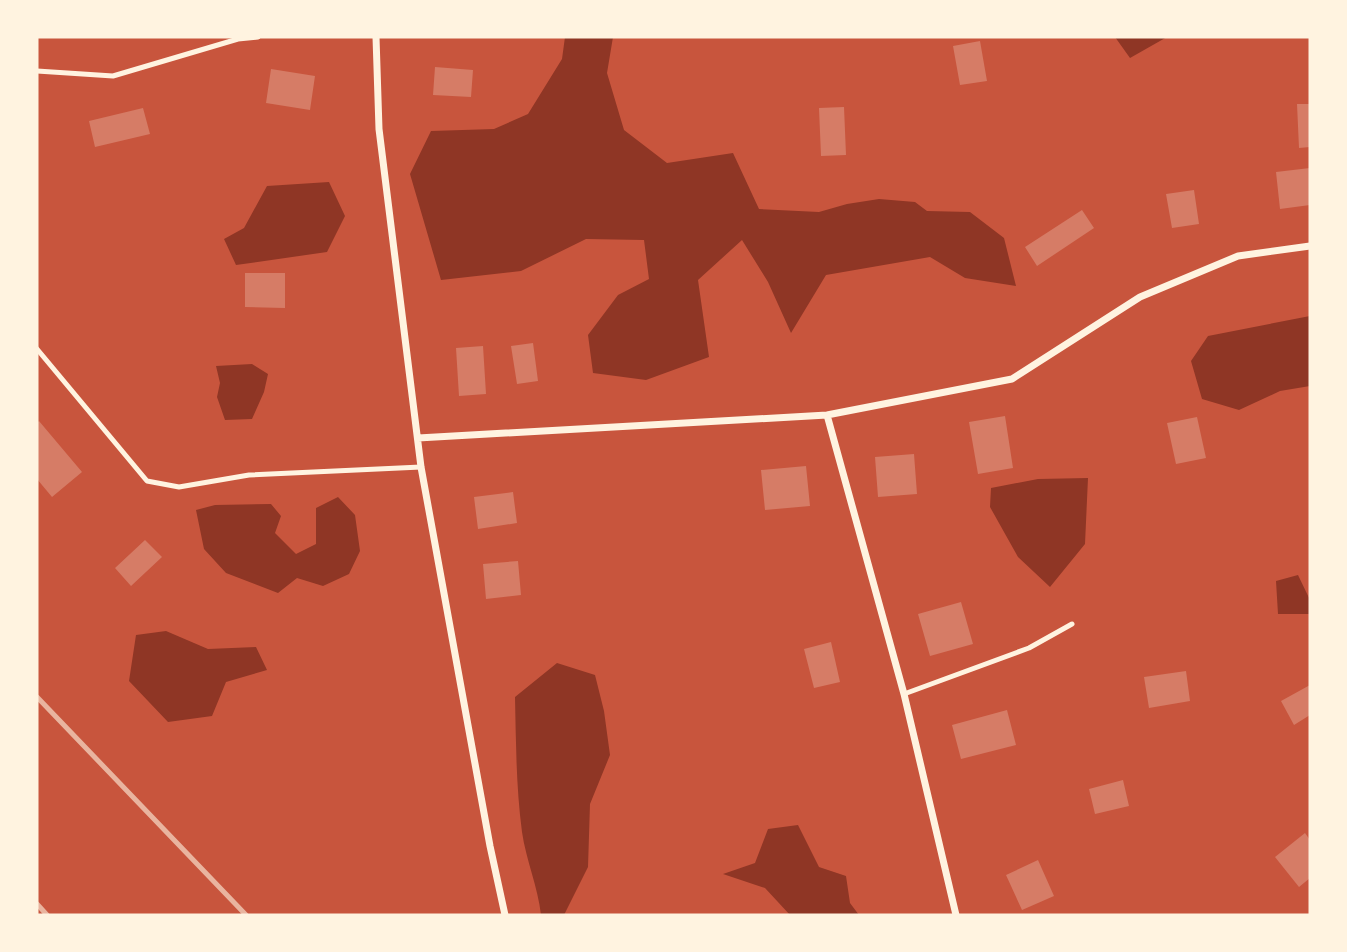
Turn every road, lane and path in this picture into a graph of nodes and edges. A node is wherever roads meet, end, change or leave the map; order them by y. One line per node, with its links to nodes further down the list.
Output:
1 (258, 37): 3 (lane)
2 (376, 37): 7 (street)
3 (37, 71)
4 (1310, 246): 6 (street)
5 (37, 349): 8 (lane)
6 (827, 415): 7 (street); 10 (street)
7 (418, 438): 8 (street)
8 (421, 467): 11 (street)
9 (1072, 624): 10 (lane)
10 (904, 694): 12 (street)
11 (505, 915)
12 (956, 915)

